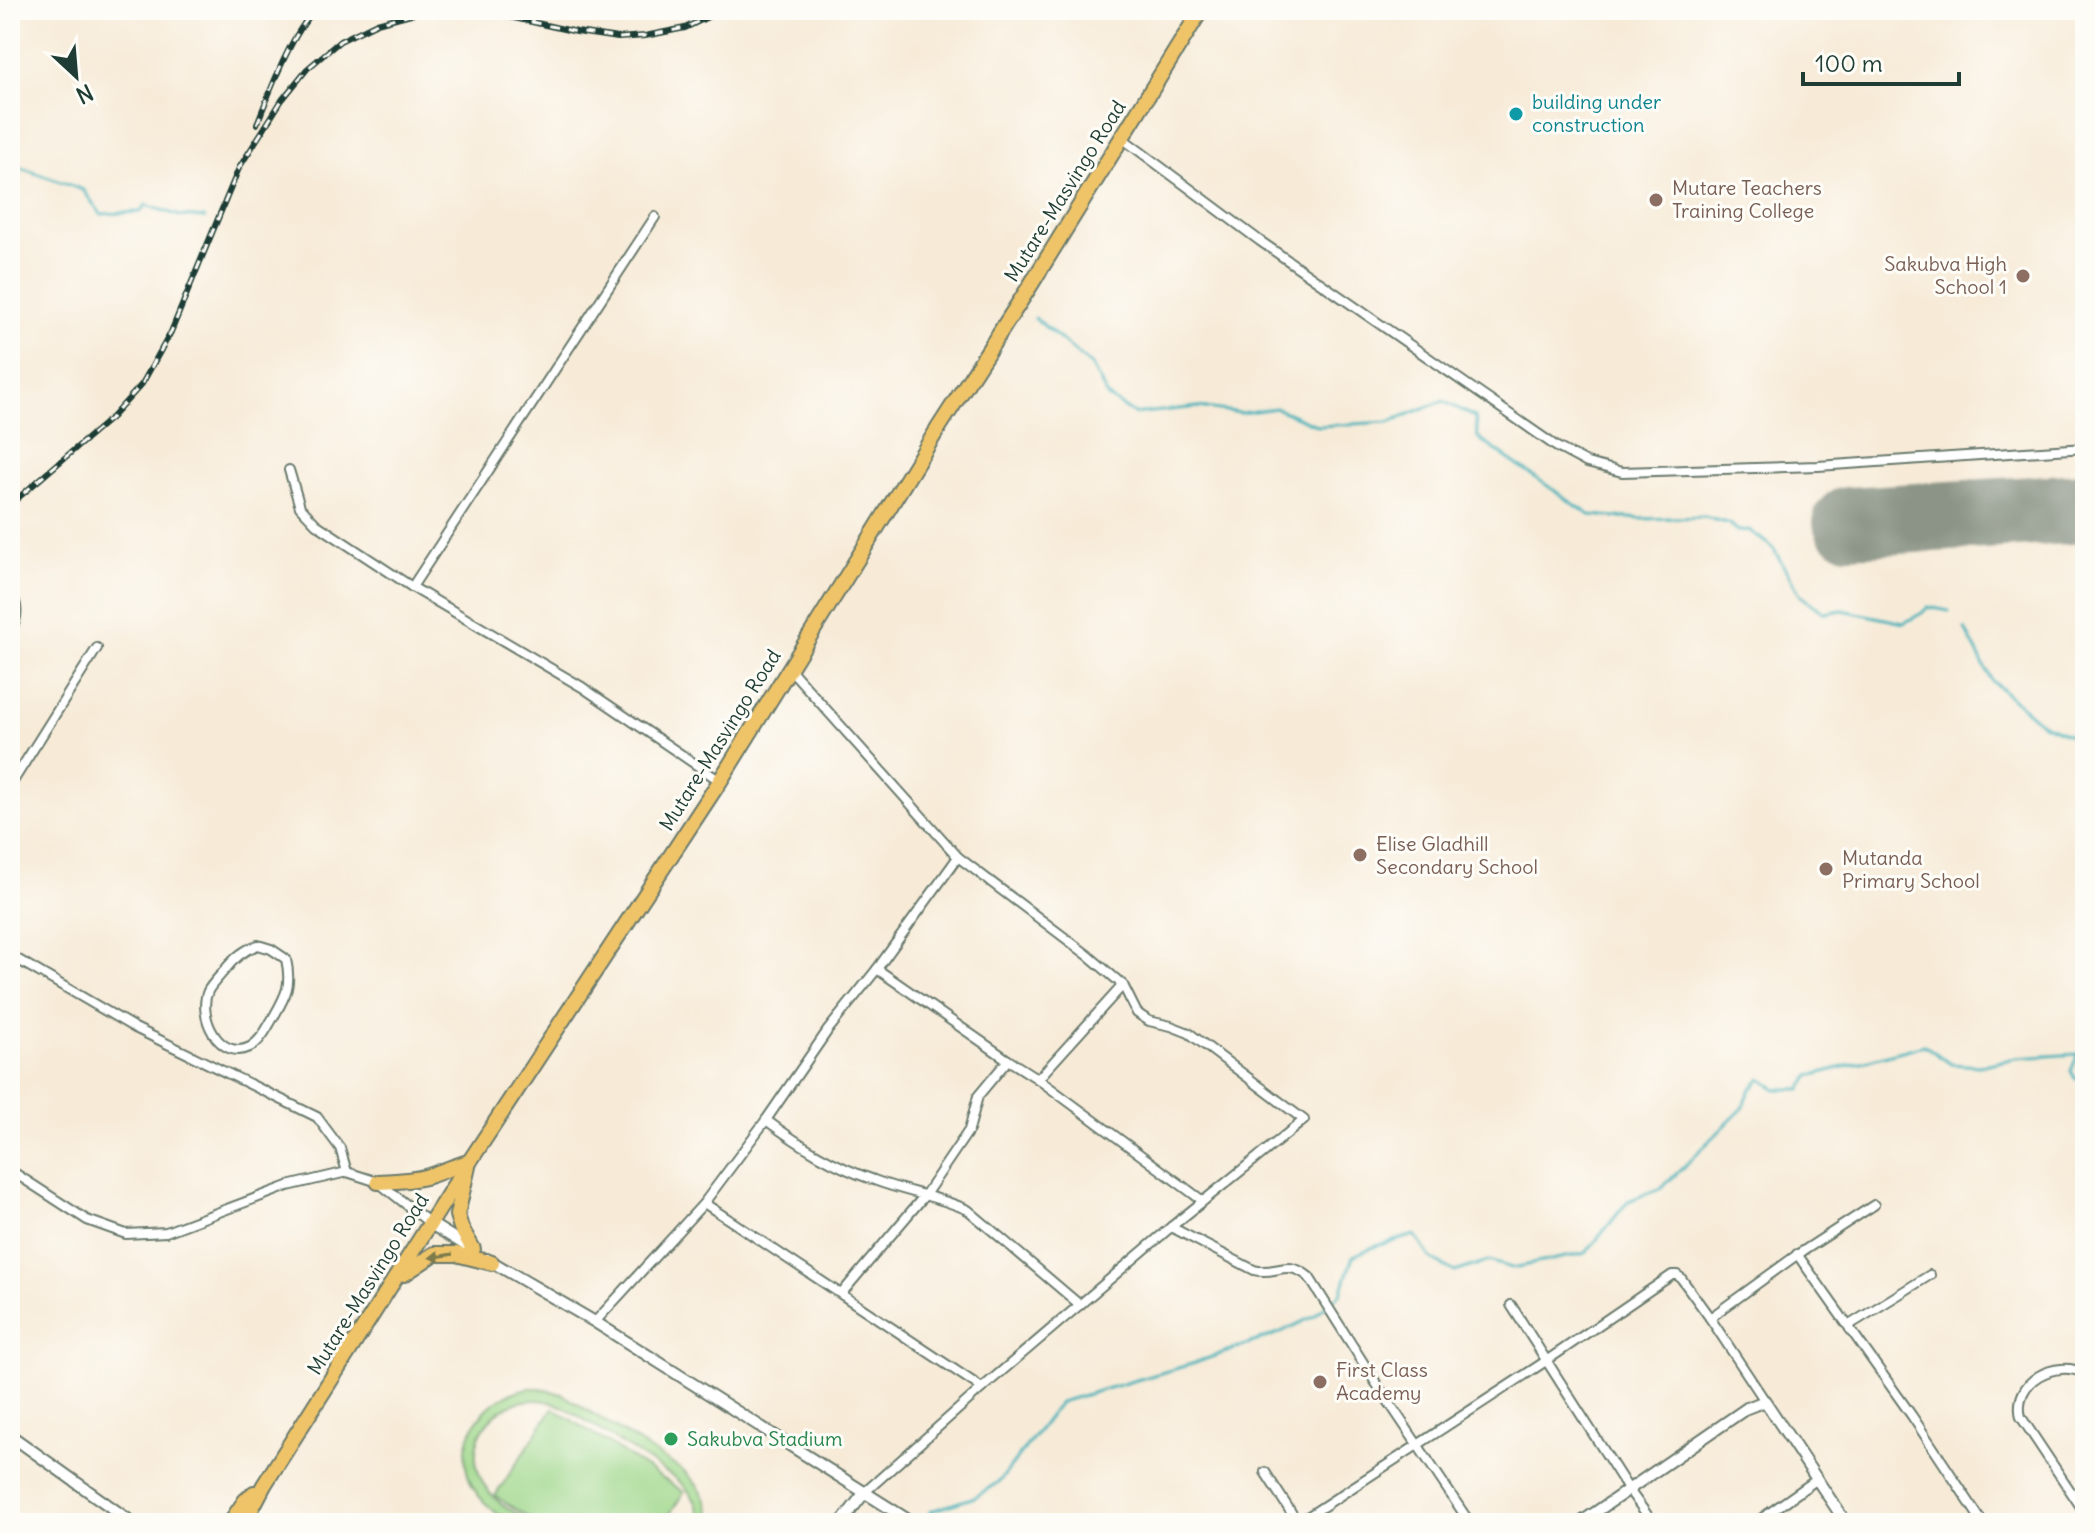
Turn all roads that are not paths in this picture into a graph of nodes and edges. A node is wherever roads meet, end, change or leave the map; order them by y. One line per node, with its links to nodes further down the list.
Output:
1 (1201, 10): 2 (highway, Mutare-Masvingo Road)
2 (1122, 138): 4 (street); 10 (highway, Mutare-Masvingo Road)
3 (655, 217): 6 (street)
4 (2085, 448)
5 (289, 470): 6 (street)
6 (412, 587): 11 (street)
7 (10, 592): 8 (street)
8 (10, 633)
9 (97, 648): 12 (street)
10 (790, 669): 11 (highway, Mutare-Masvingo Road); 13 (street)
11 (720, 781): 21 (highway, Mutare-Masvingo Road)
12 (10, 786)
13 (958, 857): 16 (street); 17 (street)
14 (271, 949): 14 (street)
15 (10, 955): 23 (street)
16 (877, 969): 18 (street); 20 (street)
17 (1123, 985): 19 (street); 26 (street)
18 (1008, 1060): 19 (street); 25 (street)
19 (1038, 1079): 26 (street)
20 (766, 1120): 25 (street); 27 (street)
21 (469, 1162): 24 (highway); 29 (highway, Mutare-Masvingo Road); 31 (highway)
22 (10, 1170): 23 (street)
23 (347, 1172): 24 (street)
24 (378, 1182): 29 (street)
25 (925, 1195): 36 (street); 37 (street)
26 (1203, 1201): 30 (street)
27 (704, 1203): 36 (street); 40 (street)
28 (1874, 1205): 32 (street)
29 (431, 1224): 31 (street); 35 (highway, Mutare-Masvingo Road)
30 (1171, 1227): 37 (street); 47 (street)
31 (473, 1249): 33 (street)
32 (1797, 1254): 39 (street); 41 (street)
33 (492, 1263): 35 (highway, one-way to 35); 40 (street)
34 (1930, 1275): 41 (street)
35 (395, 1280): 50 (highway, Mutare-Masvingo Road)
36 (842, 1293): 44 (street)
37 (1080, 1305): 44 (street)
38 (1511, 1305): 42 (street)
39 (1710, 1318): 42 (street); 45 (street)
40 (595, 1322): 52 (street)
41 (1850, 1329): 65 (street)
42 (1546, 1361): 47 (street); 51 (street)
43 (2085, 1374): 53 (street)
44 (982, 1388): 52 (street)
45 (1765, 1401): 49 (street); 51 (street)
46 (10, 1435): 54 (street)
47 (1419, 1445): 59 (street); 60 (street)
48 (1265, 1472): 59 (street)
49 (1816, 1480): 63 (street); 64 (street)
50 (264, 1485): 55 (highway, Mutare-Masvingo Road); 56 (highway, Mutare-Masvingo Road)
51 (1629, 1490): 61 (street); 62 (street)
52 (865, 1492): 57 (street); 58 (street)
53 (2085, 1513)
54 (133, 1523)
55 (230, 1523)
56 (244, 1523)
57 (841, 1523)
58 (913, 1523)
59 (1298, 1523)
60 (1470, 1523)
61 (1580, 1523)
62 (1653, 1523)
63 (1755, 1523)
64 (1846, 1523)
65 (1983, 1523)

